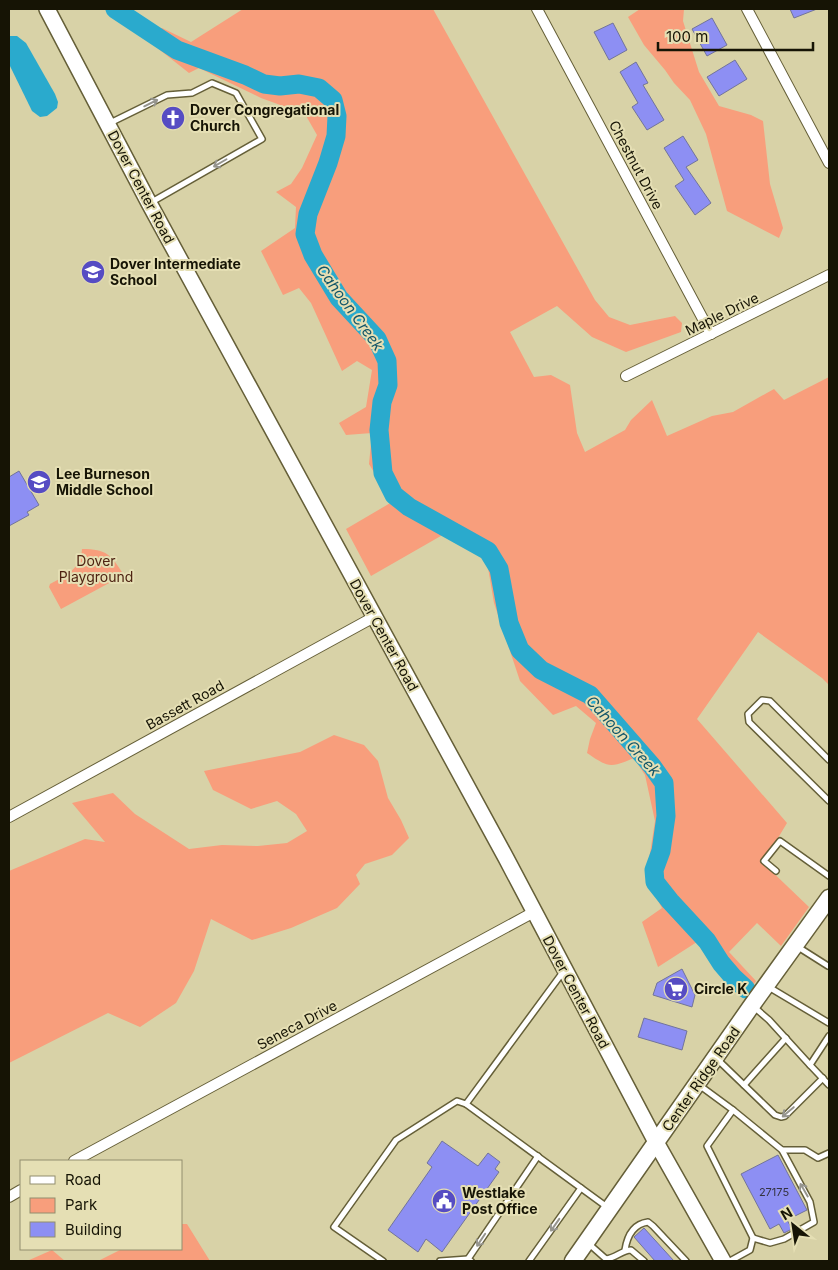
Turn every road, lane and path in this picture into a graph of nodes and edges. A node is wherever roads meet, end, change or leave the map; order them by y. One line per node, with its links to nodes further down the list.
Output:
1 (47, 9): 4 (street, Dover Center Road)
2 (537, 9): 8 (street, Chestnut Drive)
3 (747, 9): 5 (street)
4 (108, 125): 6 (street, Dover Center Road); 6 (lane, one-way to 6)
5 (829, 163)
6 (149, 204): 10 (street, Dover Center Road)
7 (829, 275): 8 (street, Maple Drive)
8 (711, 334): 9 (street, Maple Drive)
9 (626, 376)
10 (374, 617): 13 (street, Bassett Road); 17 (street, Dover Center Road)
11 (829, 760): 12 (lane)
12 (829, 801)
13 (9, 817)
14 (776, 870): 15 (lane)
15 (829, 876)
16 (828, 902): 18 (main road, Center Ridge Road)
17 (534, 912): 20 (street, Dover Center Road); 38 (street, Seneca Drive)
18 (795, 945): 19 (lane); 21 (main road, Center Ridge Road)
19 (828, 966)
20 (565, 970): 32 (lane); 34 (street, Dover Center Road)
21 (766, 985): 22 (main road, Center Ridge Road); 23 (lane)
22 (752, 1006): 25 (lane); 26 (main road, Center Ridge Road)
23 (829, 1023)
24 (829, 1036): 27 (lane)
25 (786, 1038): 27 (lane); 31 (lane)
26 (716, 1058): 29 (main road, Center Ridge Road); 31 (lane)
27 (810, 1064): 28 (lane)
28 (823, 1078): 30 (lane); 31 (lane, one-way to 31)
29 (698, 1084): 33 (lane); 34 (main road, Center Ridge Road)
30 (829, 1084)
31 (744, 1085)
32 (466, 1104): 37 (lane); 45 (lane)
33 (733, 1110): 35 (lane); 41 (lane)
34 (657, 1144): 40 (main road, Center Ridge Road); 51 (street, Dover Center Road)
35 (782, 1150): 36 (lane); 41 (lane, one-way to 35)
36 (829, 1153)
37 (538, 1156): 39 (lane); 44 (lane, one-way to 44)
38 (76, 1160)
39 (581, 1188): 40 (lane); 47 (lane, one-way to 47)
40 (610, 1209): 42 (main road, Center Ridge Road)
41 (753, 1238): 52 (lane)
42 (587, 1242): 43 (lane); 48 (main road, Center Ridge Road)
43 (626, 1250): 49 (lane); 50 (lane)
44 (469, 1260): 46 (lane)
45 (383, 1261)
46 (440, 1261)
47 (529, 1261)
48 (573, 1261)
49 (644, 1261)
50 (686, 1261)
51 (722, 1261)
52 (730, 1261)

